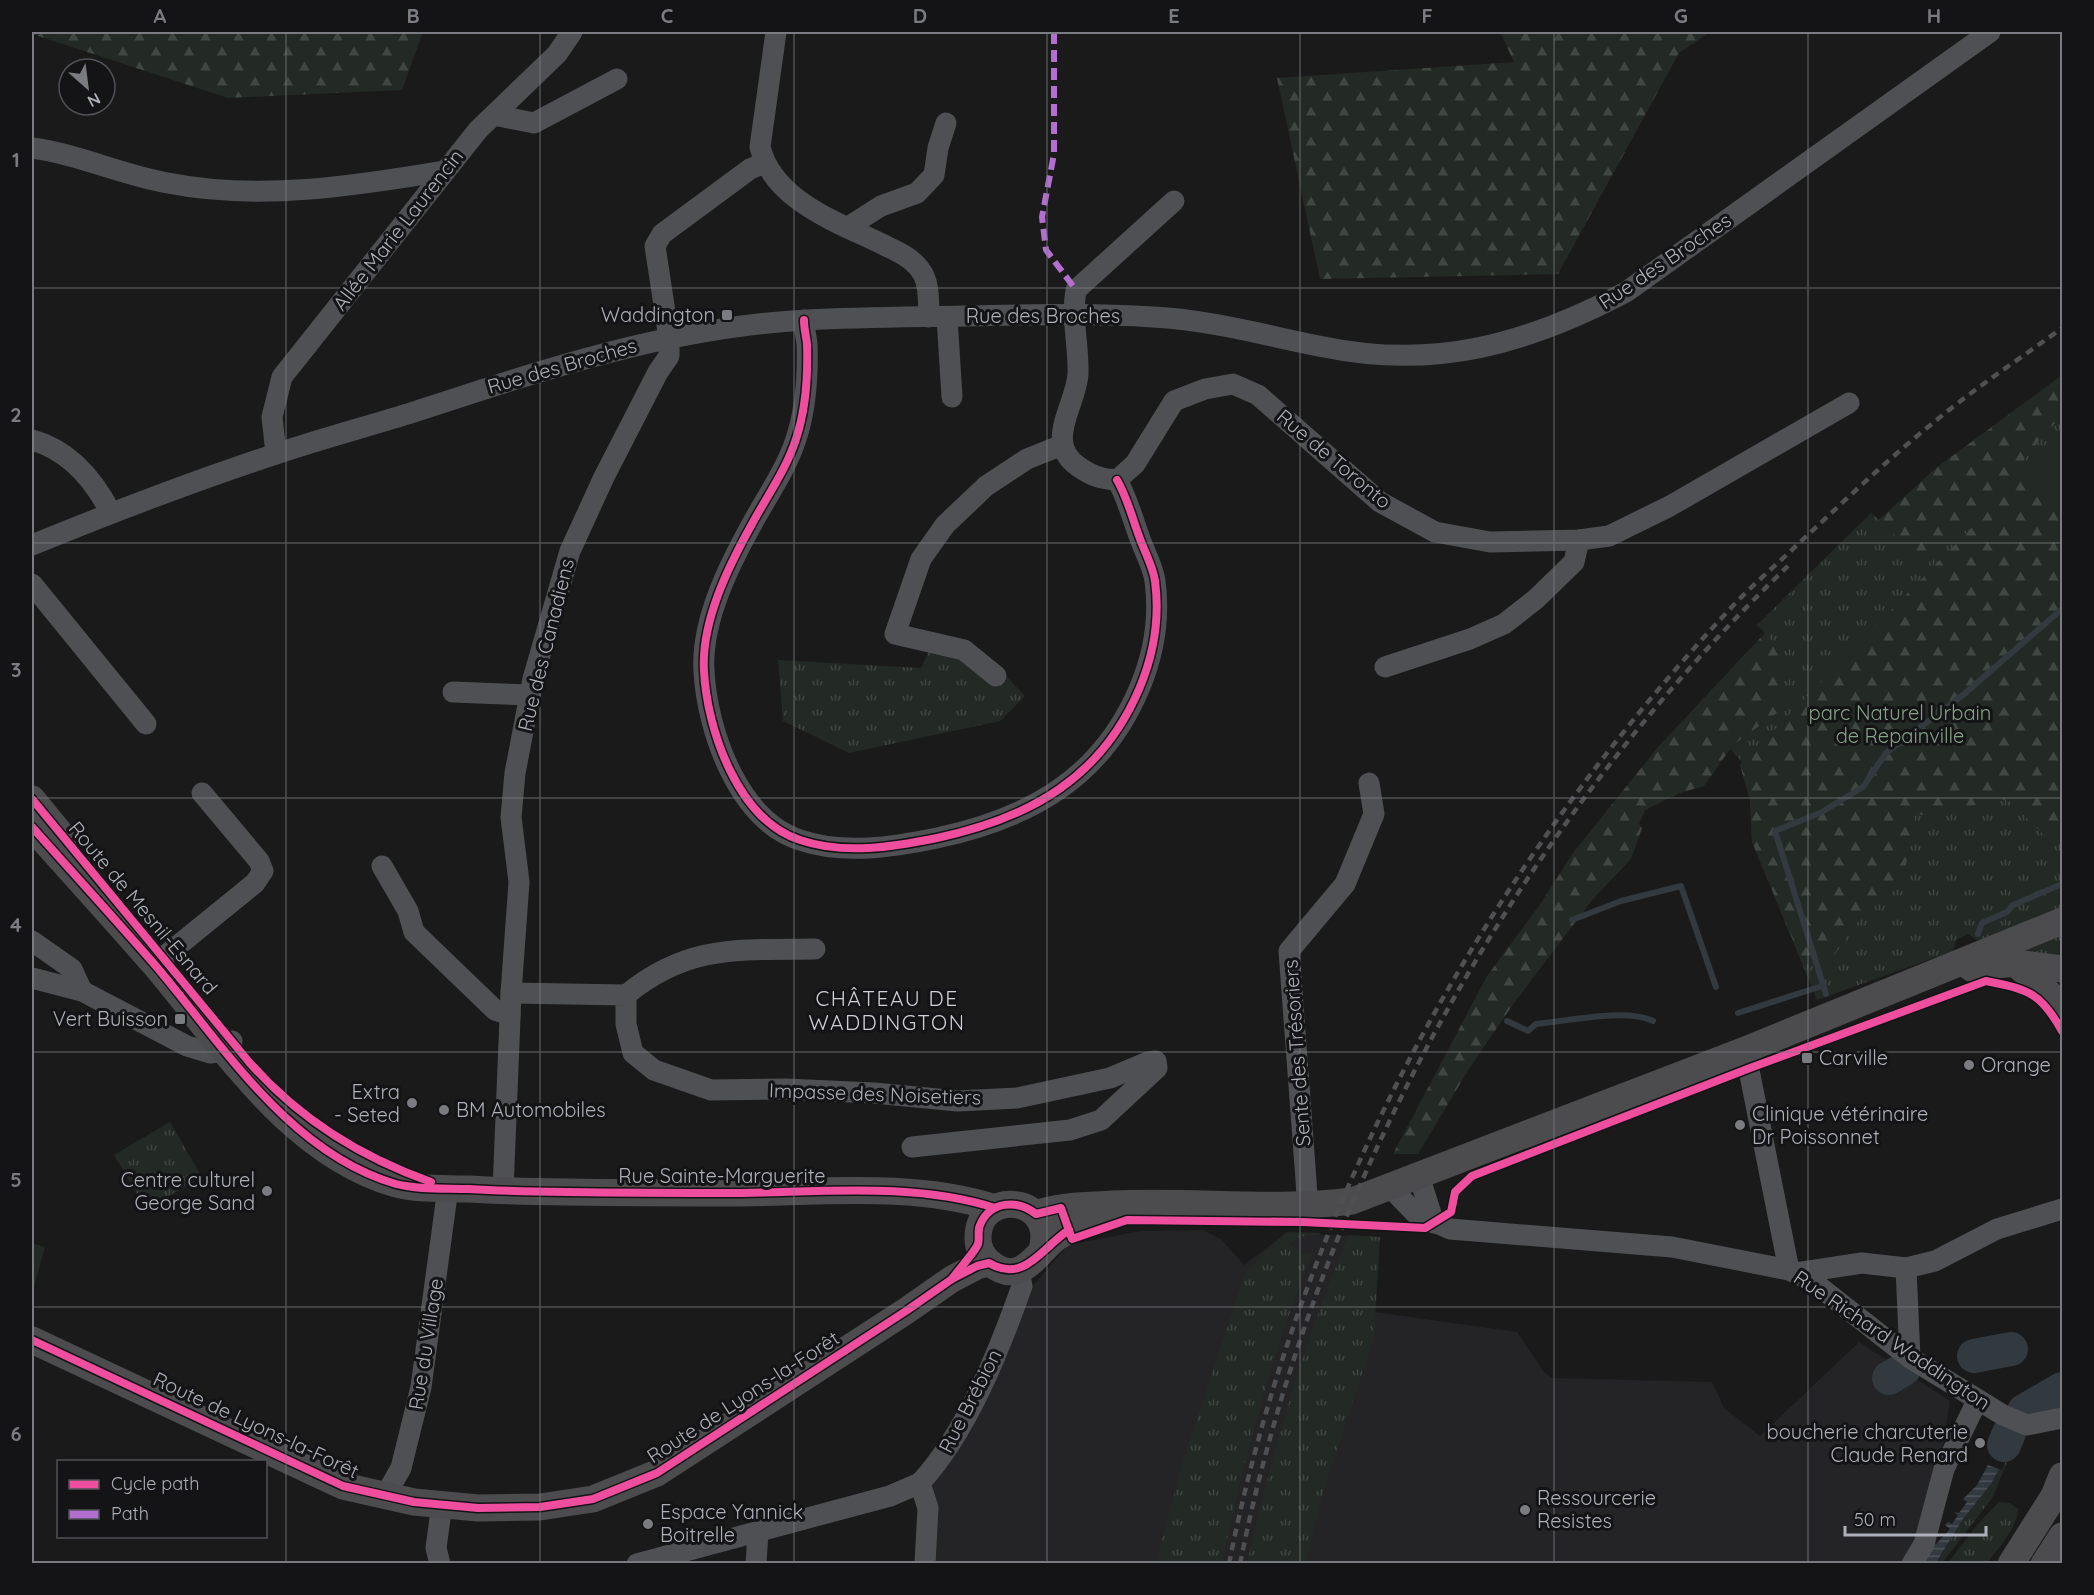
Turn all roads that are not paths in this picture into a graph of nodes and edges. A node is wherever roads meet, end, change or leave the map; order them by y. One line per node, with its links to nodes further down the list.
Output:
1 (572, 32): 5 (street, Allée Marie Laurencin)
2 (776, 32): 8 (street)
3 (1990, 32): 12 (street, Rue des Broches)
4 (617, 79): 5 (street)
5 (494, 115): 9 (street, Allée Marie Laurencin)
6 (946, 123): 11 (street)
7 (32, 148): 9 (street)
8 (764, 163): 11 (street); 15 (street)
9 (444, 171): 20 (street, Allée Marie Laurencin)
10 (1174, 201): 12 (street)
11 (848, 227): 13 (street)
12 (1075, 316): 13 (street, Rue des Broches); 19 (street)
13 (938, 317): 14 (street, Rue des Broches); 16 (street)
14 (804, 320): 15 (street, Rue des Broches); 21 (street)
15 (669, 338): 20 (street, Rue des Broches); 29 (street, Rue des Canadiens)
16 (952, 397)
17 (1849, 403): 23 (street, Rue de Toronto)
18 (32, 440): 22 (street)
19 (1062, 445): 21 (street); 27 (street)
20 (276, 453): 22 (street, Rue des Broches)
21 (1117, 480): 23 (street, Rue de Toronto)
22 (111, 513): 24 (street, Rue des Broches)
23 (1579, 540): 26 (street)
24 (32, 545)
25 (32, 584): 30 (street)
26 (1385, 667)
27 (996, 676)
28 (453, 692): 29 (street)
29 (530, 695): 45 (street, Rue des Canadiens)
30 (146, 724)
31 (1369, 783): 57 (street, Sente des Trésoriers)
32 (202, 793): 39 (street, Route de Mesnil-Esnard)
33 (32, 799): 39 (main road, Route de Mesnil-Esnard)
34 (32, 827): 39 (main road, Route de Mesnil-Esnard)
35 (382, 866): 48 (street)
36 (2062, 921): 42 (main road)
37 (32, 941): 44 (street)
38 (815, 949): 46 (street)
39 (159, 961): 49 (main road, Route de Mesnil-Esnard)
40 (2015, 963): 41 (main road); 42 (main road); 47 (main road)
41 (2062, 969)
42 (1941, 972): 50 (main road)
43 (32, 978): 44 (street)
44 (82, 990): 49 (street)
45 (511, 993): 46 (street); 48 (street, Rue des Canadiens)
46 (626, 995): 51 (street, Impasse des Noisetiers)
47 (2062, 1009)
48 (510, 1015): 55 (street, Rue des Canadiens)
49 (228, 1042): 54 (main road, Rue Sainte-Marguerite)
50 (1745, 1050): 52 (main road); 65 (street)
51 (912, 1147)
52 (1419, 1176): 53 (main road); 60 (street)
53 (1390, 1187): 57 (main road); 60 (street, Rue Richard Waddington)
54 (448, 1188): 55 (main road, Rue Sainte-Marguerite); 72 (street, Rue du Village)
55 (503, 1191): 61 (main road, Rue Sainte-Marguerite)
56 (1130, 1203): 57 (main road); 59 (main road); 62 (main road)
57 (1304, 1205)
58 (2062, 1209): 63 (street)
59 (1036, 1214): 61 (main road); 62 (main road)
60 (1434, 1222): 65 (street, Rue Richard Waddington)
61 (986, 1234): 64 (main road); 73 (main road, Route de Lyons-la-Forêt)
62 (1042, 1250): 64 (main road)
63 (1906, 1268): 65 (street); 67 (street)
64 (1019, 1270): 71 (street, Rue Brébion)
65 (1793, 1271): 67 (street, Rue Richard Waddington)
66 (32, 1340): 72 (main road, Route de Lyons-la-Forêt)
67 (1910, 1358): 68 (street, Rue Richard Waddington)
68 (1977, 1401): 69 (street, Rue Richard Waddington); 80 (street)
69 (2062, 1418)
70 (2062, 1476): 81 (main road)
71 (920, 1483): 74 (street); 79 (street)
72 (385, 1496): 73 (main road, Route de Lyons-la-Forêt)
73 (442, 1504): 76 (street)
74 (758, 1532): 77 (street); 78 (street)
75 (2062, 1536): 82 (main road)
76 (440, 1563)
77 (637, 1563)
78 (756, 1563)
79 (925, 1563)
80 (1912, 1563)
81 (2010, 1563)
82 (2044, 1563)

